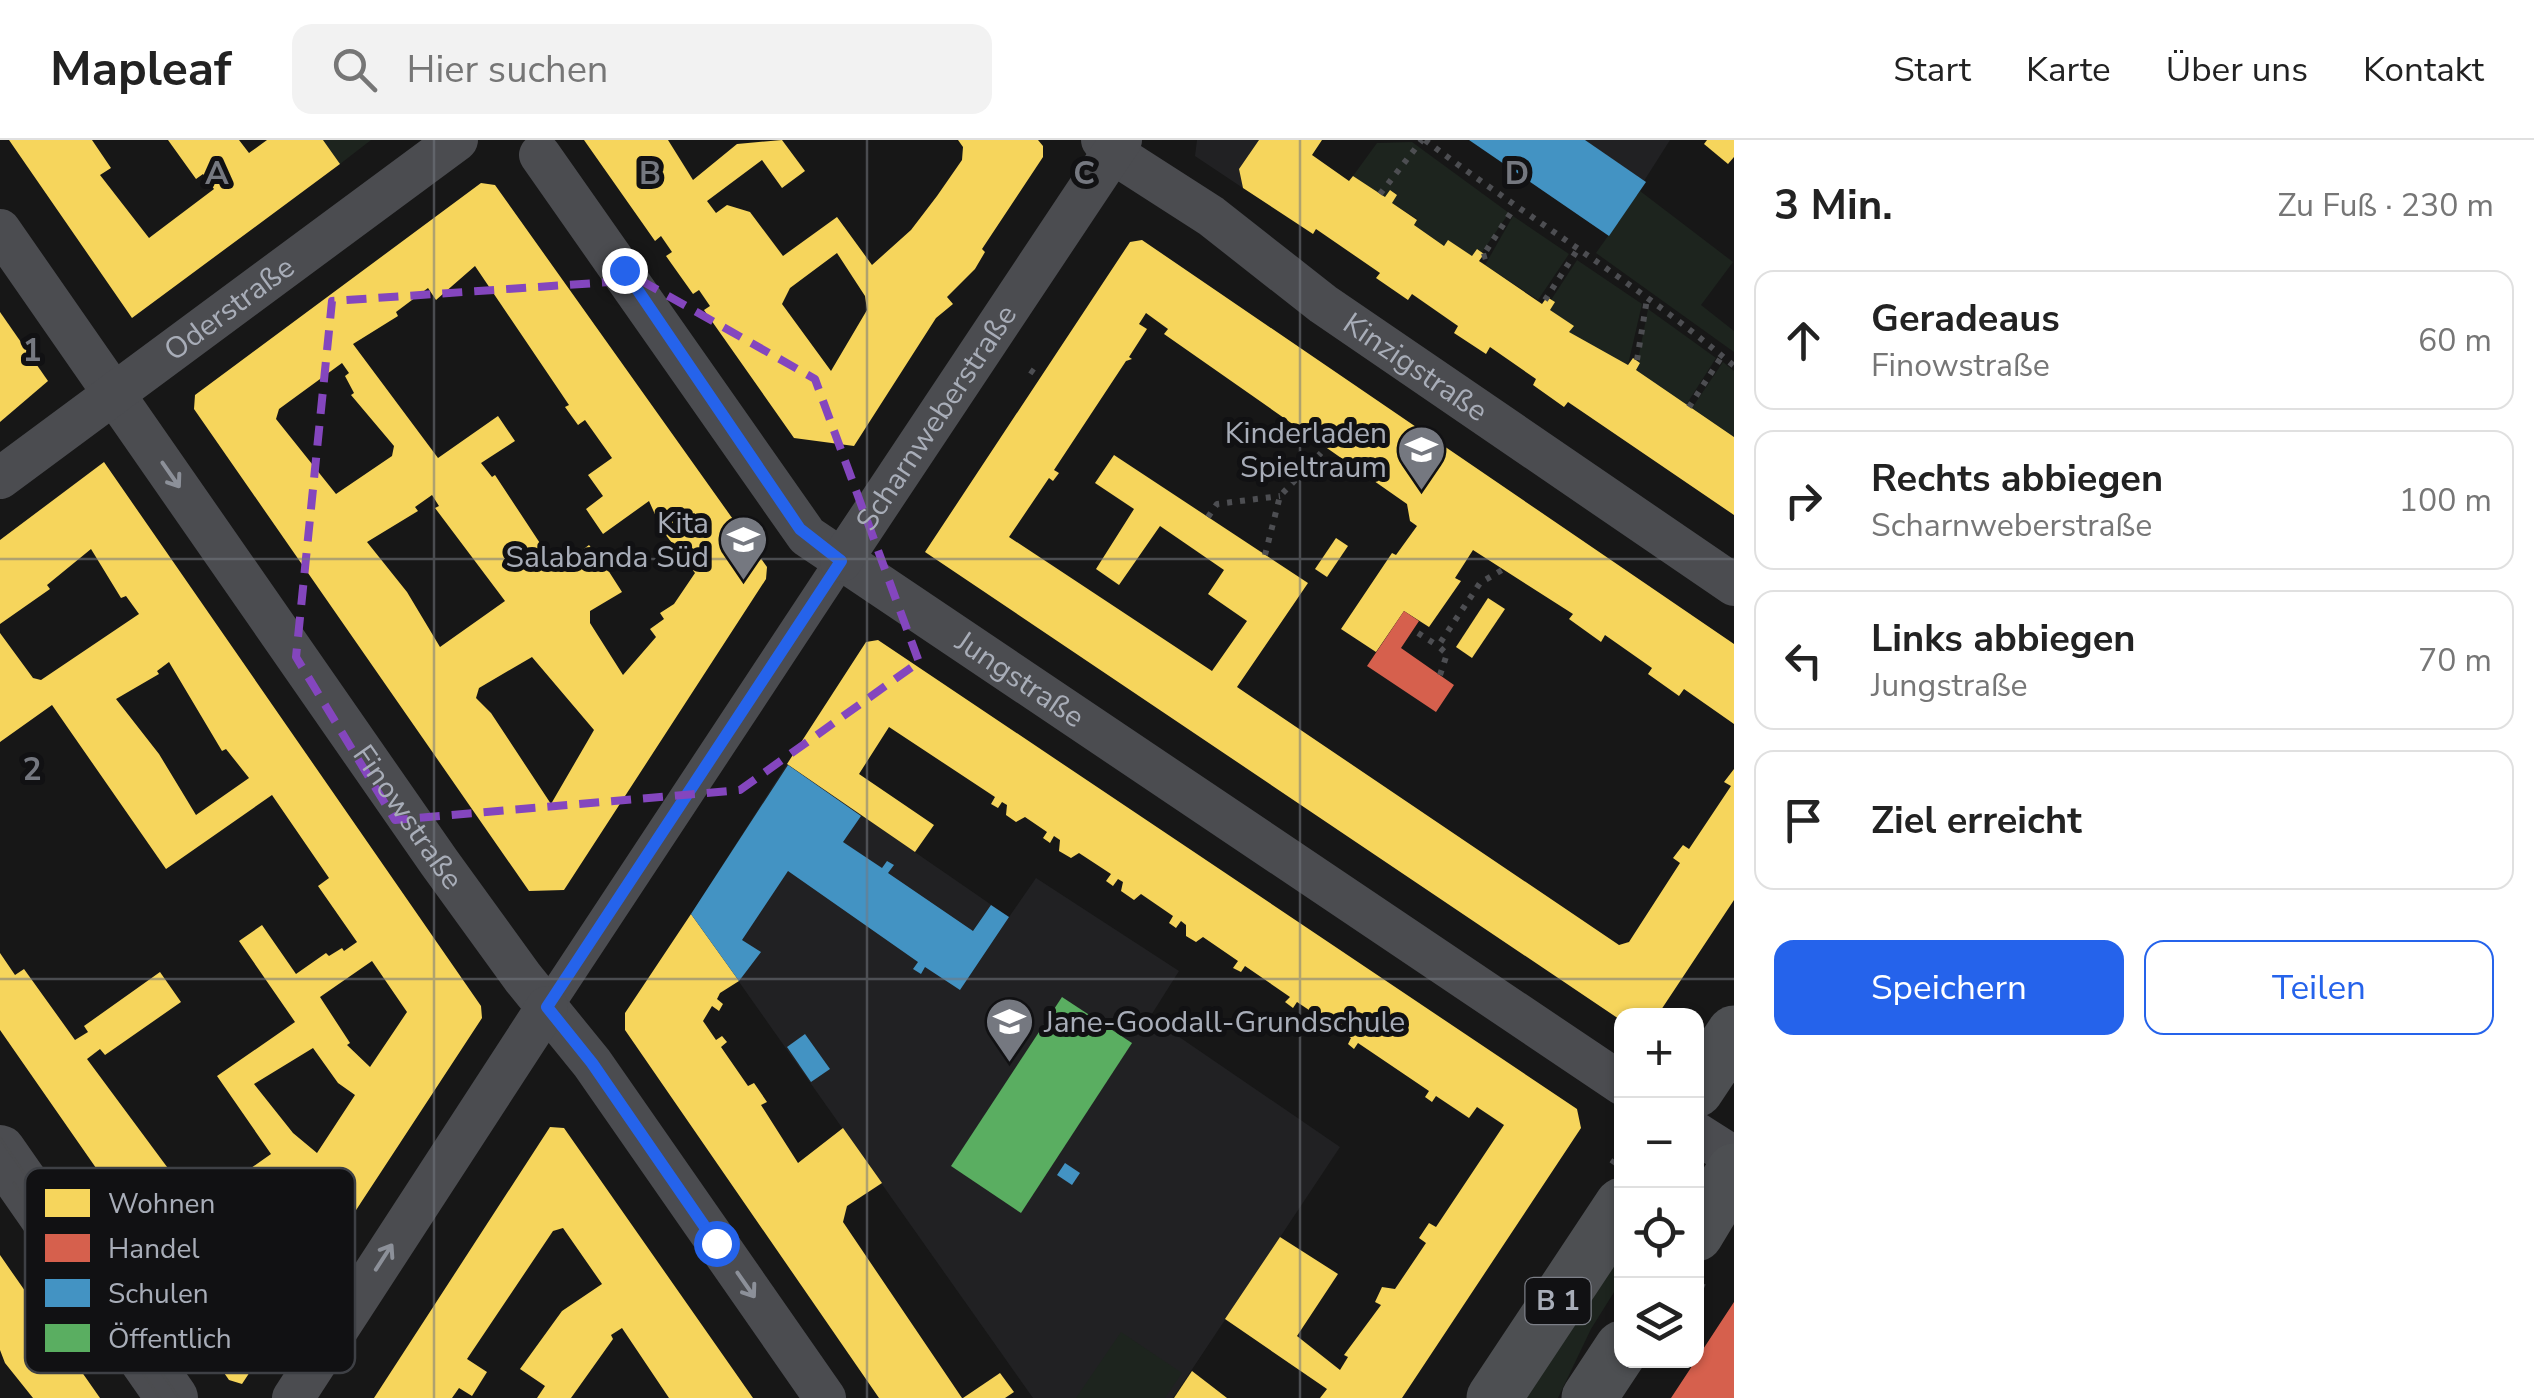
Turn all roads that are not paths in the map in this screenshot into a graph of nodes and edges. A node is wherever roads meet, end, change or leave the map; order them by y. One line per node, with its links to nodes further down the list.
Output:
1 (457, 140): 5 (street, Oderstraße)
2 (1112, 144): 7 (street, Scharnweberstraße); 8 (street, Kinzigstraße)
3 (540, 155): 7 (street, Jungstraße)
4 (0, 230): 5 (street, Finowstraße)
5 (116, 395): 6 (street, Oderstraße); 9 (street, Finowstraße, one-way to 9)
6 (0, 478)
7 (841, 561): 9 (street, Scharnweberstraße); 12 (street, Jungstraße)
8 (1734, 585)
9 (547, 1007): 20 (street, Scharnweberstraße, one-way to 9); 26 (street, Finowstraße, one-way to 26)
10 (1734, 1033): 11 (main road)
11 (1704, 1078)
12 (1614, 1079)
13 (1704, 1138): 15 (street)
14 (0, 1151): 17 (street)
15 (1734, 1157)
16 (1734, 1171): 19 (main road)
17 (25, 1187)
18 (1614, 1188): 27 (main road, B 1)
19 (1704, 1221)
20 (355, 1303)
21 (1614, 1360): 28 (main road, B 1)
22 (155, 1373): 24 (street)
23 (309, 1373): 25 (street, Scharnweberstraße, one-way to 23)
24 (172, 1398)
25 (293, 1398)
26 (824, 1398)
27 (1494, 1398)
28 (1589, 1398)

